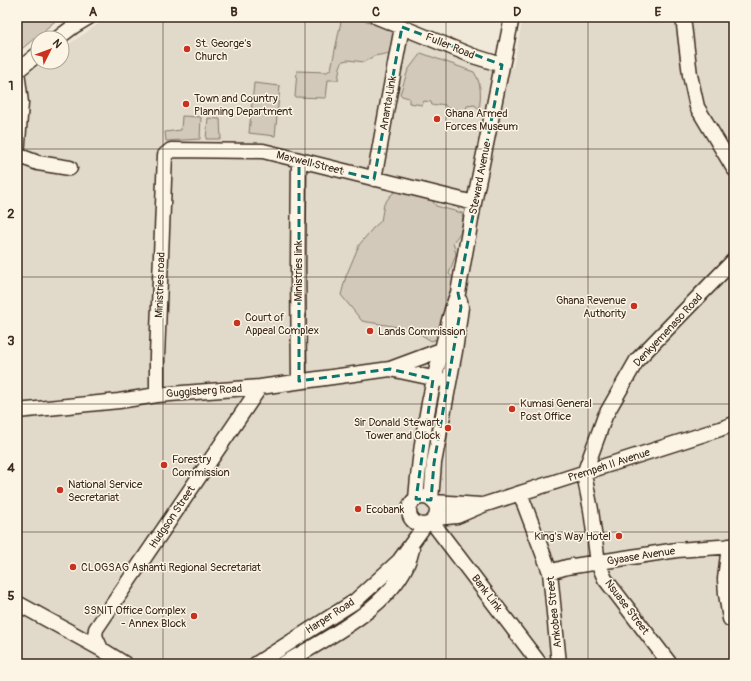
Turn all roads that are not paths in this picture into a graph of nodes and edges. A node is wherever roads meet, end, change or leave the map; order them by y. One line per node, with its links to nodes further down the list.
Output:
1 (89, 17): 6 (street)
2 (377, 17): 5 (street, Fuller Road)
3 (512, 17): 8 (street, Steward Avenue)
4 (683, 17): 13 (street)
5 (402, 27): 8 (street, Fuller Road); 15 (street, Ananta Link)
6 (69, 30)
7 (30, 60): 9 (street)
8 (502, 65): 16 (street, Steward Avenue)
9 (17, 71): 10 (street)
10 (17, 155): 12 (street)
11 (299, 161): 14 (street, Maxwell Street); 15 (street, Maxwell Street); 21 (street, Ministries link)
12 (70, 168)
13 (734, 169)
14 (164, 175): 24 (street, Ministries road)
15 (374, 179): 16 (street, Maxwell Street)
16 (474, 203): 18 (street, Steward Avenue)
17 (734, 261): 27 (street, Denkyemenaso Road)
18 (448, 350): 19 (street, Guggisberg Road); 20 (street, Steward Avenue); 22 (street, Steward Avenue)
19 (390, 369): 20 (street, Guggisberg Road); 21 (street, Guggisberg Road)
20 (433, 379): 22 (street, Guggisberg Road); 29 (street, Steward Avenue)
21 (299, 380): 23 (street, Guggisberg Road)
22 (449, 381): 30 (street, Steward Avenue)
23 (260, 387): 24 (street, Guggisberg Road); 41 (street, Hudgson Street)
24 (158, 395): 25 (street, Guggisberg Road)
25 (17, 411)
26 (734, 424): 27 (street, Prempeh II Avenue)
27 (584, 474): 28 (street, Prempeh II Avenue); 37 (street, Nsuase Street)
28 (520, 493): 31 (street, Prempeh II Avenue); 38 (street, Ankobea Street)
29 (416, 499): 30 (street); 32 (street)
30 (432, 501): 31 (street, Prempeh II Avenue); 33 (street)
31 (483, 505): 33 (street, Prempeh II Avenue)
32 (411, 518): 33 (street); 36 (street)
33 (431, 522): 34 (street, Harper Road); 45 (street, Bank Link)
34 (413, 541): 36 (street, Harper Road); 44 (street)
35 (732, 546): 37 (street, Gyaase Avenue); 40 (street)
36 (398, 561): 43 (street, Harper Road)
37 (598, 563): 38 (street, Gyaase Avenue); 47 (street, Nsuase Street)
38 (550, 572): 46 (street, Ankobea Street)
39 (19, 604): 41 (street)
40 (730, 619)
41 (101, 649): 42 (street)
42 (125, 664)
43 (256, 664)
44 (283, 664)
45 (540, 664)
46 (559, 664)
47 (670, 664)

